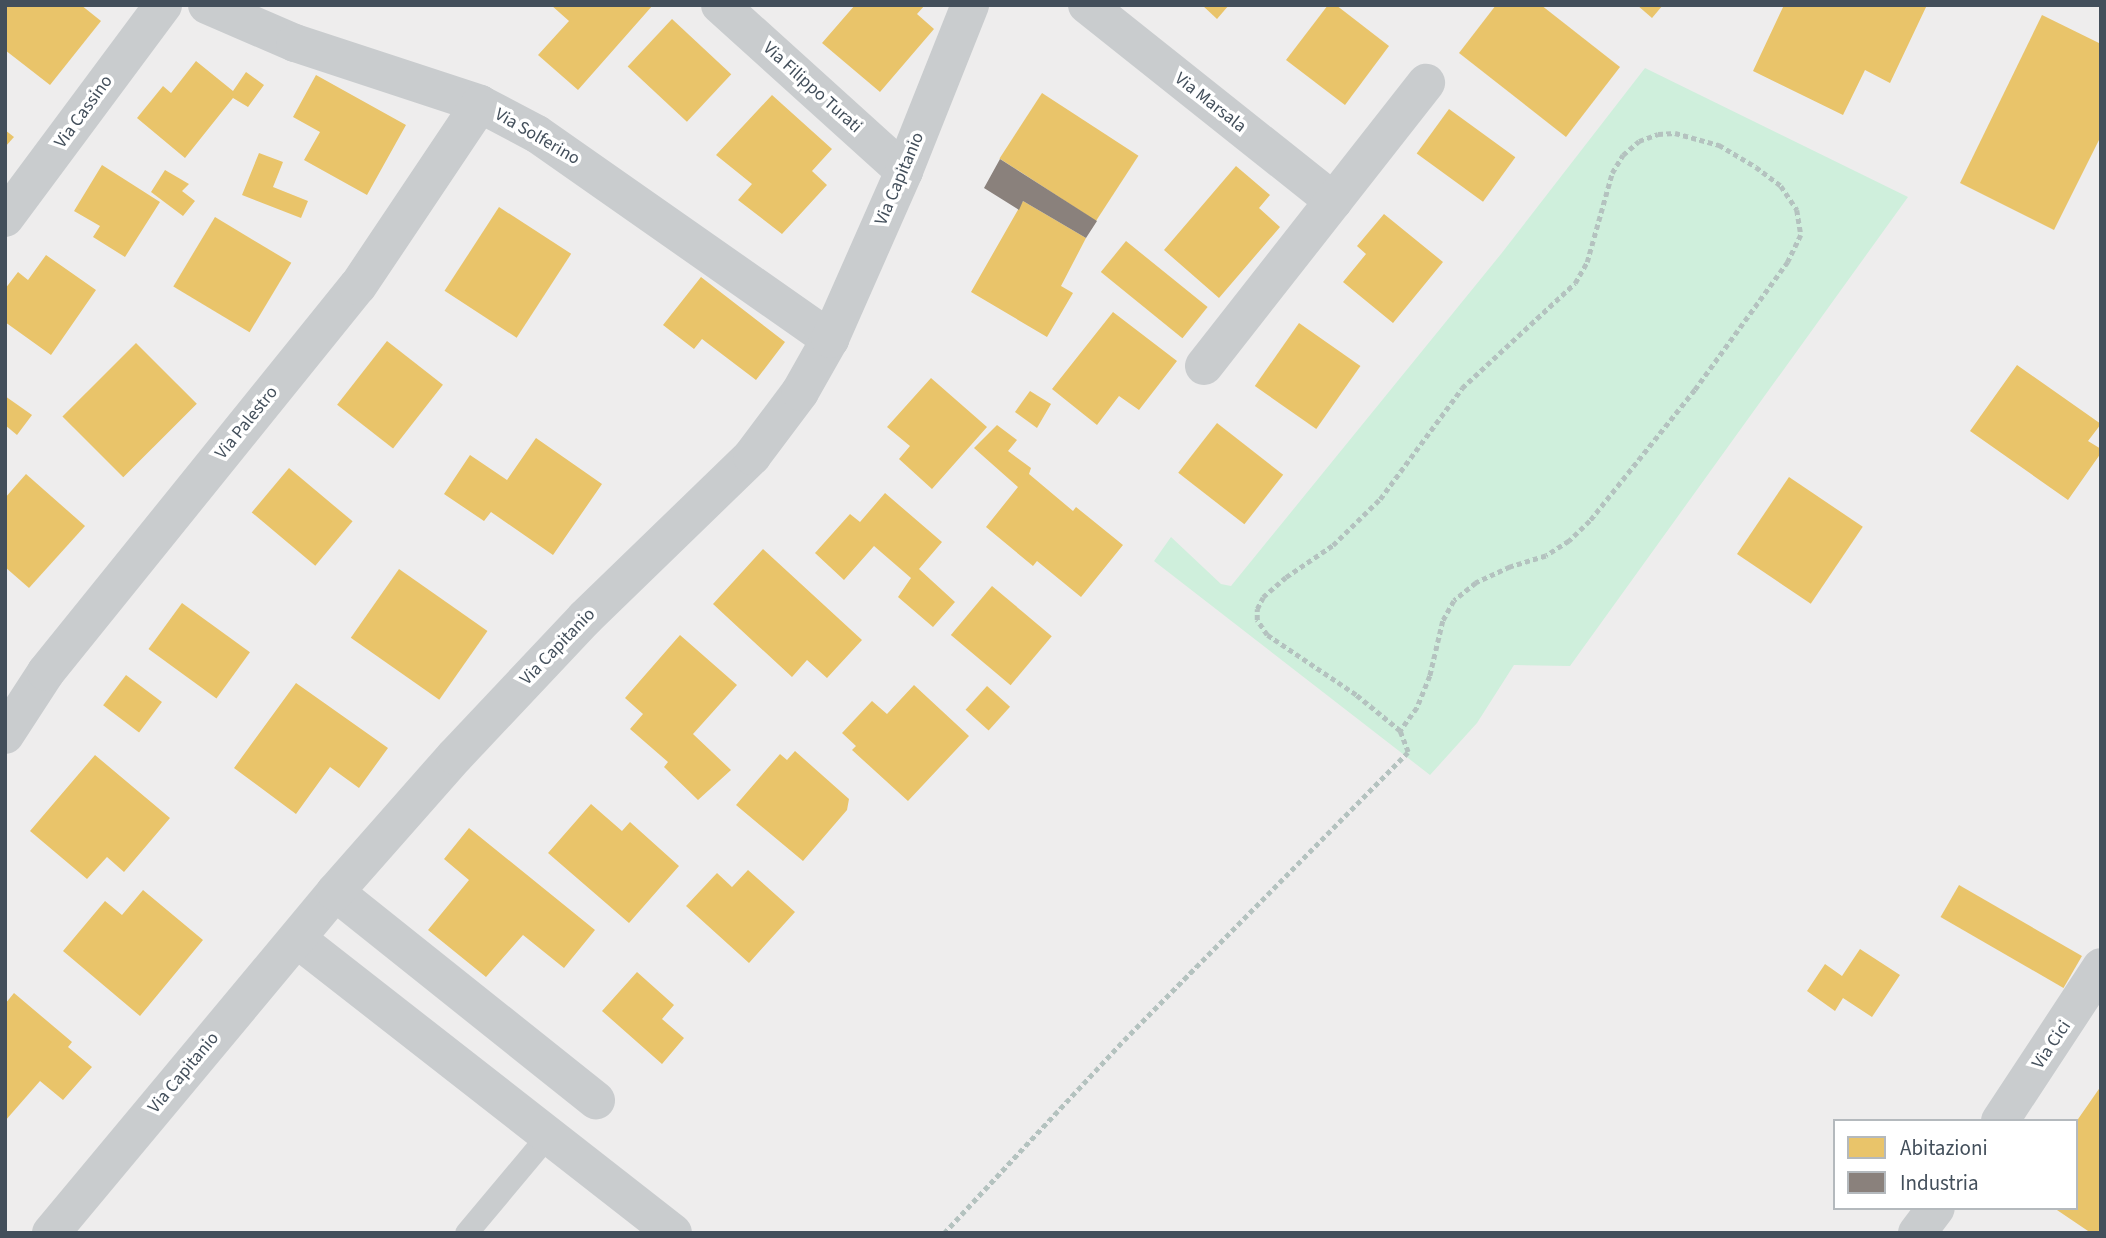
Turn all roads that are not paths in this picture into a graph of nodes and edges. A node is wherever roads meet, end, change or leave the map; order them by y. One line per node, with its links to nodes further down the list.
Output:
1 (163, 5): 10 (street, Via Cassino)
2 (207, 5): 7 (street, Via Solferino)
3 (720, 5): 8 (street, Via Filippo Turati)
4 (970, 5): 8 (street, Via Capitanio)
5 (1087, 5): 9 (street, Via Marsala)
6 (1426, 83): 9 (street)
7 (480, 104): 11 (street, Via Solferino); 13 (street, Via Palestro)
8 (904, 170): 11 (street, Via Capitanio)
9 (1333, 201): 12 (street)
10 (5, 218)
11 (830, 339): 14 (street, Via Capitanio)
12 (1204, 366)
13 (5, 734)
14 (335, 892): 15 (street, Via Capitanio); 17 (street)
15 (297, 939): 19 (street); 21 (street, Via Capitanio)
16 (2101, 967): 18 (street, Via Cici)
17 (596, 1100)
18 (2001, 1119)
19 (547, 1136): 22 (lane); 23 (street)
20 (1934, 1210): 24 (street)
21 (51, 1233)
22 (466, 1233)
23 (673, 1233)
24 (1917, 1233)

